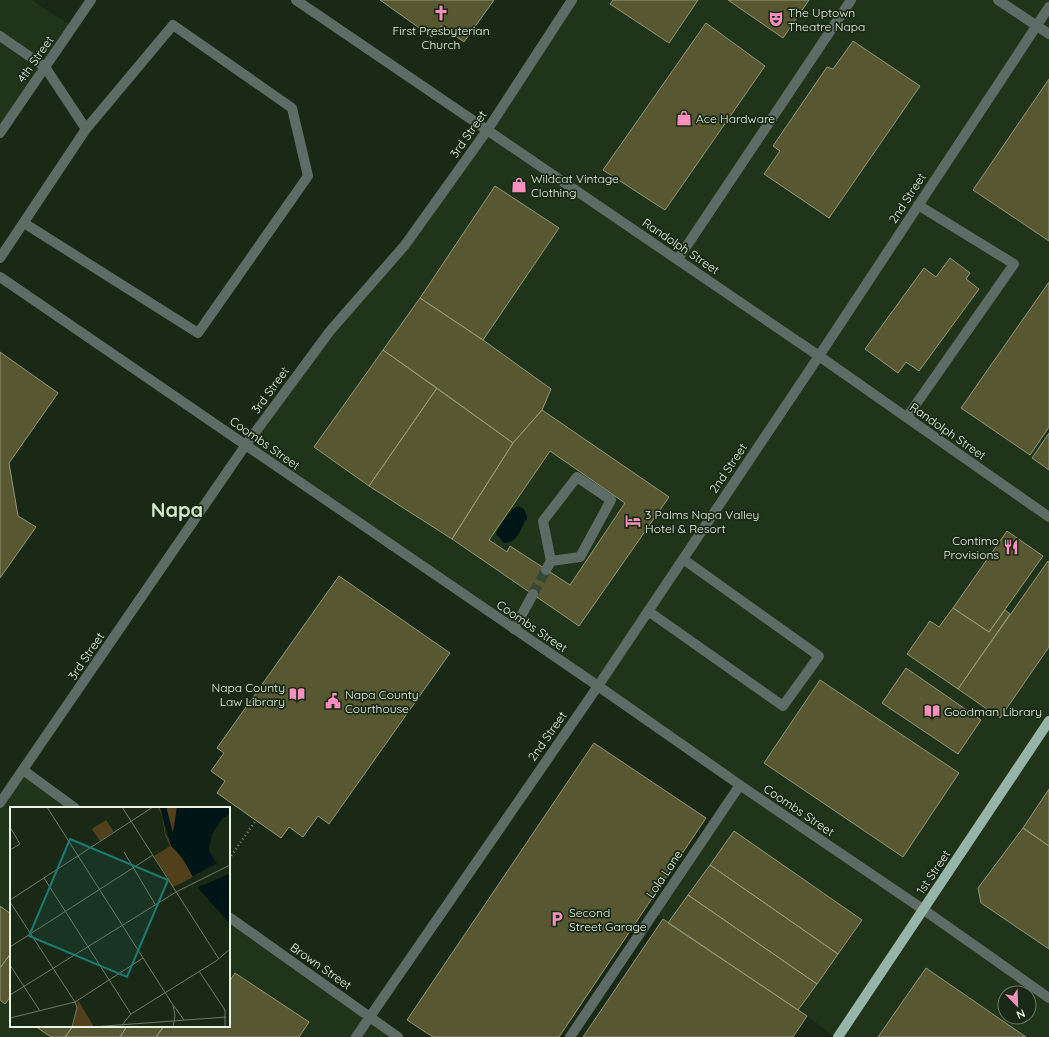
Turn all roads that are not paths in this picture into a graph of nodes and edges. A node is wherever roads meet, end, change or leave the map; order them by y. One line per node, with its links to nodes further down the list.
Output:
1 (91, 0): 10 (street, 4th Street)
2 (296, 0): 12 (street, Randolph Street)
3 (572, 0): 12 (street, 3rd Street)
4 (851, 0): 17 (street)
5 (998, 0): 7 (street)
6 (1049, 8): 7 (street, 2nd Street)
7 (1036, 26): 8 (street); 14 (street, 2nd Street)
8 (1049, 34)
9 (0, 36): 10 (street)
10 (45, 67): 11 (street); 13 (street, 4th Street)
11 (86, 129): 15 (street); 15 (street)
12 (488, 129): 17 (street, Randolph Street); 21 (street, 3rd Street)
13 (0, 133)
14 (918, 205): 19 (street, 2nd Street); 20 (street)
15 (24, 222): 16 (street)
16 (0, 258)
17 (678, 260): 19 (street, Randolph Street)
18 (0, 277): 21 (street, Coombs Street)
19 (819, 356): 20 (street, Randolph Street); 23 (street, 2nd Street)
20 (907, 418): 22 (street, Randolph Street)
21 (245, 446): 27 (street, Coombs Street); 30 (street, 3rd Street)
22 (1049, 517)
23 (683, 559): 26 (street, 2nd Street); 26 (street)
24 (549, 565): 24 (street)
25 (533, 594): 27 (street)
26 (648, 611): 28 (street, 2nd Street)
27 (514, 629): 28 (street, Coombs Street)
28 (598, 686): 31 (street, Coombs Street); 37 (street, 2nd Street)
29 (1049, 721): 34 (main road, 1st Street)
30 (23, 770): 32 (street, 3rd Street); 33 (street)
31 (740, 785): 34 (street, Coombs Street); 40 (street, Lola Lane)
32 (0, 803)
33 (74, 807)
34 (924, 910): 36 (street, Coombs Street); 41 (main road, 1st Street)
35 (230, 918): 37 (street, Brown Street)
36 (1049, 998)
37 (370, 1017): 38 (street, 2nd Street); 39 (street, Brown Street)
38 (356, 1037)
39 (398, 1037)
40 (570, 1037)
41 (838, 1037)

